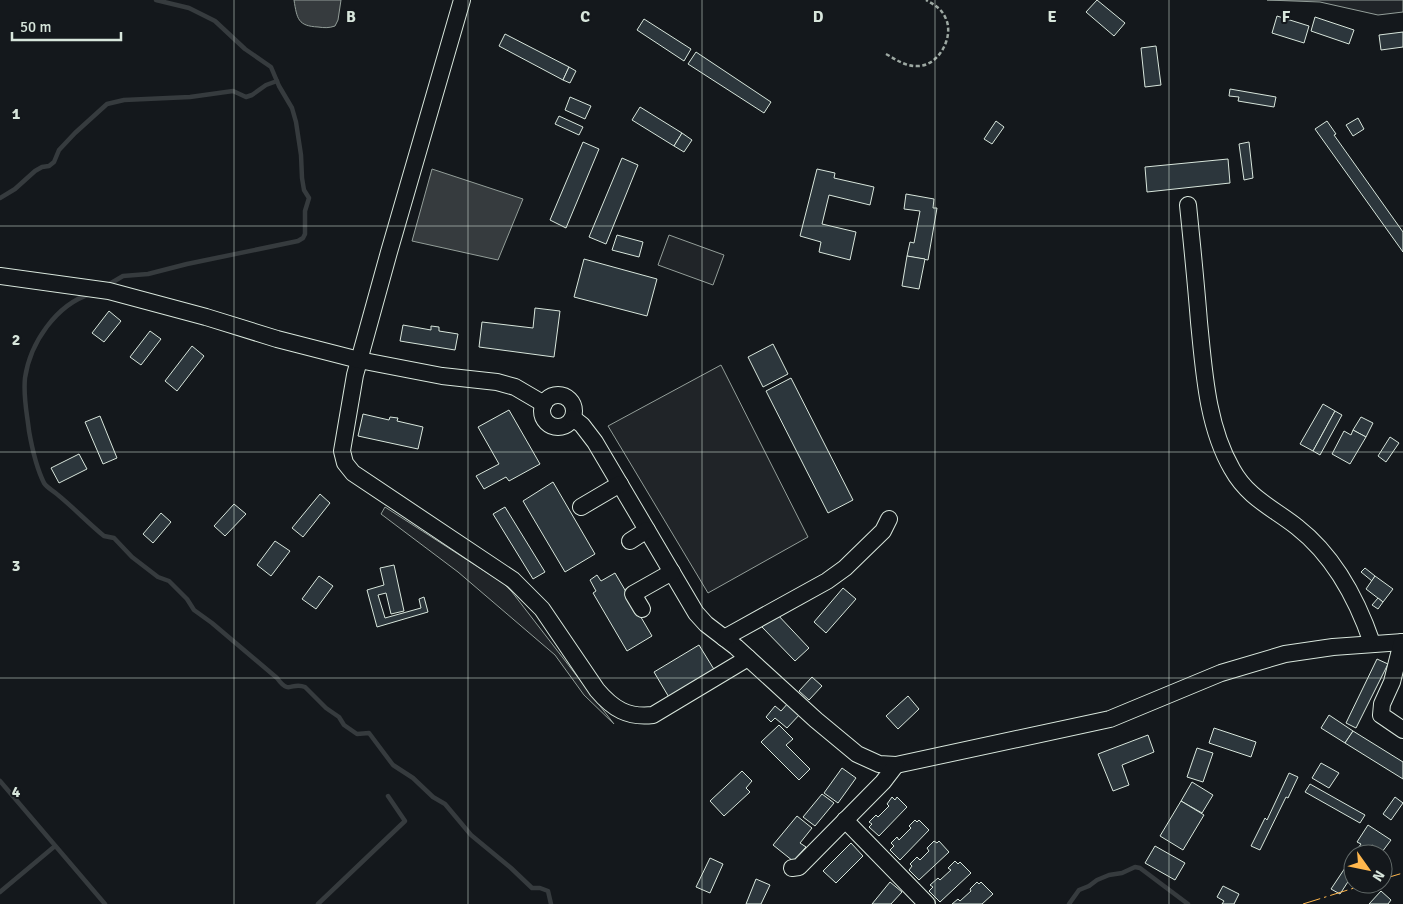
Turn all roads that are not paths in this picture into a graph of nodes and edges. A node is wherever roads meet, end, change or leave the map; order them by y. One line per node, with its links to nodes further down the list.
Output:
1 (462, 0): 4 (street)
2 (1188, 205): 14 (street)
3 (0, 276): 4 (street)
4 (359, 360): 5 (street); 15 (street)
5 (620, 484): 6 (street); 8 (street)
6 (581, 507)
7 (889, 519): 12 (street)
8 (647, 530): 9 (street); 10 (street)
9 (630, 541)
10 (672, 572): 11 (street); 12 (street)
11 (642, 609)
12 (724, 638): 15 (street)
13 (1403, 642): 14 (street); 16 (street)
14 (1372, 643): 17 (street)
15 (748, 658): 17 (street)
16 (1403, 730)
17 (896, 765): 18 (street)
18 (845, 820): 19 (street); 20 (street)
19 (792, 868)
20 (927, 904)

